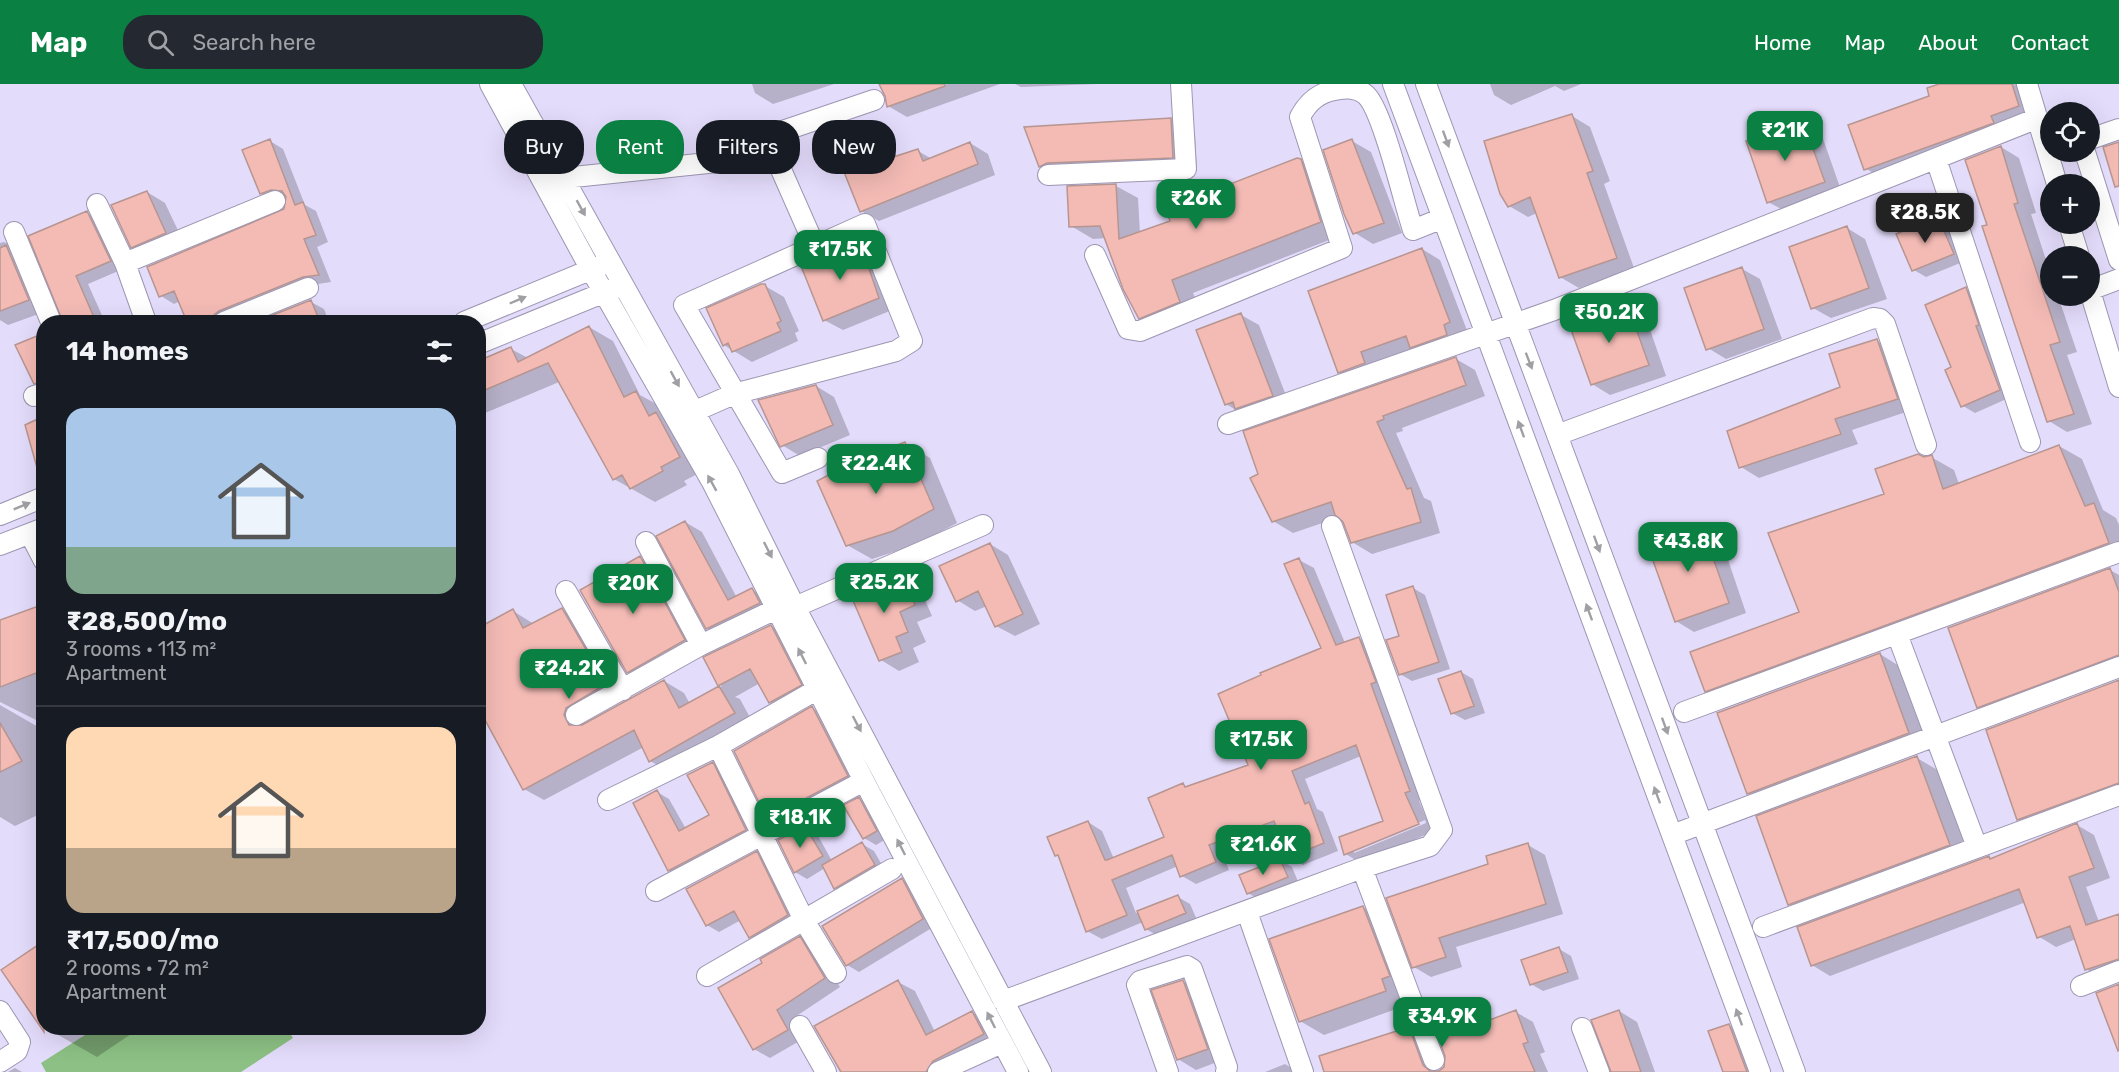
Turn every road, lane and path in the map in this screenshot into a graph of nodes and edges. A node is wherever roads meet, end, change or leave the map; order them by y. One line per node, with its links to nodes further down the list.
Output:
1 (490, 84): 28 (street)
2 (511, 84): 18 (street)
3 (1181, 84): 17 (street)
4 (1393, 84): 21 (street)
5 (1426, 84): 39 (street, one-way to 39)
6 (2027, 84): 8 (street)
7 (874, 100): 10 (street)
8 (2038, 118): 9 (street); 13 (street)
9 (2040, 124)
10 (800, 125)
11 (2119, 129): 12 (street)
12 (2100, 136)
13 (1935, 159): 39 (street); 47 (street)
14 (2088, 162): 25 (street)
15 (696, 164): 18 (street)
16 (783, 174): 23 (street)
17 (1048, 175)
18 (564, 178): 26 (street, one-way to 26)
19 (276, 201): 27 (street)
20 (97, 204): 27 (street)
21 (1443, 218): 24 (street); 40 (street)
22 (14, 232): 35 (street)
23 (808, 232)
24 (1095, 255)
25 (2119, 260)
26 (611, 261): 28 (street); 30 (street)
27 (125, 263): 36 (street)
28 (591, 270): 33 (street); 38 (street, one-way to 28)
29 (2119, 279): 31 (street)
30 (623, 284): 33 (street); 44 (street, one-way to 44)
31 (2100, 287)
32 (308, 288): 37 (street)
33 (603, 292): 41 (street); 59 (street, one-way to 33)
34 (2095, 306): 42 (street)
35 (48, 315)
36 (144, 315)
37 (241, 315)
38 (481, 315)
39 (1516, 325): 40 (street); 46 (street, one-way to 46)
40 (1486, 336): 45 (street); 73 (street, one-way to 40)
41 (486, 341)
42 (2119, 387)
43 (734, 394): 43 (street); 44 (street); 49 (street)
44 (693, 412): 59 (street, one-way to 59)
45 (1228, 424)
46 (1557, 435): 48 (street); 72 (street, one-way to 72)
47 (2030, 442)
48 (1926, 445)
49 (818, 458)
50 (36, 500): 51 (street, one-way to 50)
51 (0, 515)
52 (983, 525): 59 (street)
53 (1332, 526): 76 (street)
54 (36, 531): 56 (street)
55 (646, 542): 61 (street)
56 (0, 546)
57 (2119, 552): 60 (street)
58 (566, 591): 64 (street)
59 (786, 608): 61 (street); 63 (street, one-way to 59); 86 (street, one-way to 86)
60 (1897, 634): 65 (street); 67 (street)
61 (701, 645): 64 (street)
62 (2119, 667): 67 (street)
63 (818, 689): 68 (street); 69 (street)
64 (623, 690): 66 (street)
65 (1684, 712)
66 (576, 715)
67 (1935, 736): 72 (street); 75 (street)
68 (718, 746): 71 (street); 74 (street)
69 (864, 781): 74 (street); 90 (street, one-way to 69)
70 (2119, 795): 75 (street)
71 (608, 800)
72 (1702, 824): 73 (street); 102 (street)
73 (1672, 835): 101 (street, one-way to 73)
74 (763, 836): 78 (street); 80 (street)
75 (1977, 847): 81 (street)
76 (1362, 867): 79 (street); 91 (street)
77 (892, 869): 80 (street)
78 (656, 891)
79 (1248, 912): 86 (street); 99 (street)
80 (805, 922): 83 (street); 84 (street)
81 (1763, 927)
82 (2119, 971): 85 (street)
83 (836, 973)
84 (706, 976)
85 (2081, 986)
86 (1003, 1002): 96 (street)
87 (0, 1011): 92 (street)
88 (800, 1026): 93 (street)
89 (1582, 1028): 100 (street)
90 (1002, 1043): 94 (street); 95 (street)
91 (1434, 1060)
92 (0, 1062)
93 (826, 1072)
94 (938, 1072)
95 (1018, 1072)
96 (1041, 1072)
97 (1168, 1072): 98 (street)
98 (1226, 1072)
99 (1303, 1072)
100 (1599, 1072)
101 (1760, 1072)
102 (1795, 1072)

